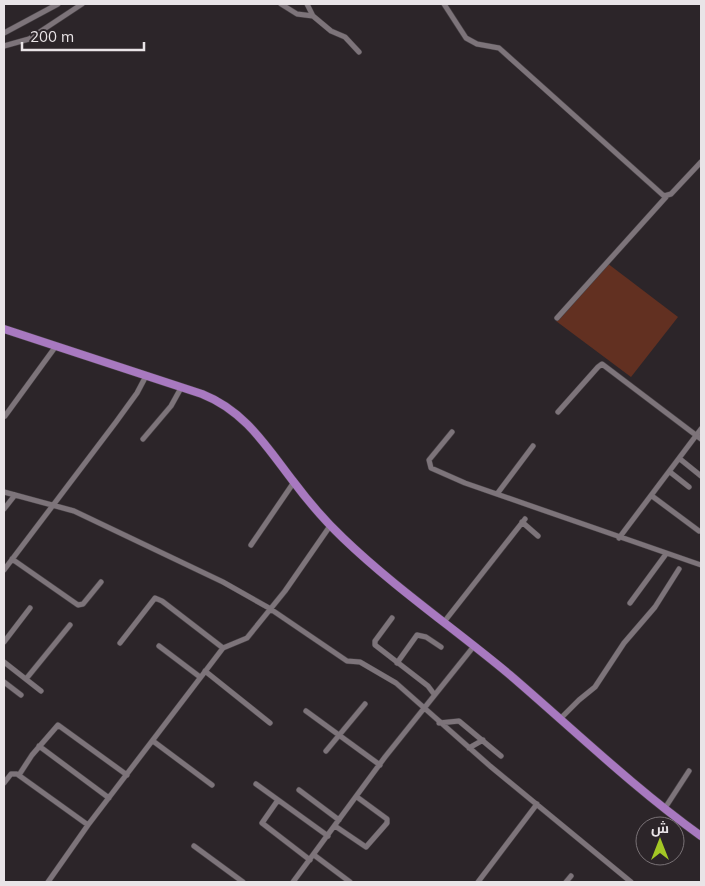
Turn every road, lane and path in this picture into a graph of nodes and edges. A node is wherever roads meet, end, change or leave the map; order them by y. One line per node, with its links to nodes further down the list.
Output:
1 (58, 4): 7 (street)
2 (82, 4): 8 (street)
3 (281, 4): 6 (street)
4 (307, 4): 6 (street)
5 (444, 4): 11 (street)
6 (313, 16): 9 (street)
7 (4, 32)
8 (4, 46)
9 (359, 52)
10 (701, 162): 11 (street)
11 (666, 197): 12 (street)
12 (558, 318)
13 (5, 329): 14 (main road)
14 (56, 346): 15 (main road); 18 (street)
15 (146, 376): 16 (main road); 33 (street)
16 (181, 388): 22 (street); 27 (main road)
17 (558, 412): 21 (street)
18 (5, 416)
19 (701, 428): 21 (street)
20 (452, 432): 30 (street)
21 (699, 437): 24 (street)
22 (143, 439)
23 (533, 446): 30 (street)
24 (680, 459): 25 (street); 26 (street)
25 (670, 472): 28 (street); 32 (street)
26 (701, 476)
27 (294, 482): 35 (main road); 39 (street)
28 (689, 487)
29 (4, 492): 31 (street)
30 (497, 494): 38 (street)
31 (15, 495): 33 (street); 34 (street)
32 (652, 496): 36 (street); 38 (street)
33 (52, 506): 41 (street); 48 (street)
34 (4, 508)
35 (330, 526): 48 (street); 50 (main road)
36 (699, 531)
37 (538, 536): 50 (street)
38 (619, 538): 40 (street)
39 (251, 545)
40 (666, 554): 42 (street); 46 (street)
41 (12, 559): 44 (street); 45 (street)
42 (701, 565)
43 (679, 569): 70 (street)
44 (4, 570)
45 (101, 582)
46 (630, 603)
47 (30, 608): 52 (street)
48 (269, 608): 57 (street); 68 (street)
49 (392, 618): 59 (street)
50 (444, 622): 55 (main road)
51 (70, 625): 62 (street)
52 (4, 642)
53 (120, 643): 57 (street)
54 (158, 646): 61 (street)
55 (474, 646): 65 (street); 70 (main road)
56 (441, 647): 59 (street)
57 (223, 648): 60 (street)
58 (4, 662): 62 (street)
59 (397, 663): 65 (street)
60 (205, 671): 61 (street); 71 (street)
61 (200, 677): 75 (street)
62 (26, 679): 64 (street)
63 (4, 682): 66 (street)
64 (41, 691)
65 (434, 694): 68 (street)
66 (21, 695)
67 (365, 704): 73 (street)
68 (423, 709): 72 (street); 80 (street)
69 (306, 711): 73 (street)
70 (560, 719): 92 (main road)
71 (270, 723)
72 (439, 723): 74 (street); 77 (street)
73 (339, 735): 78 (street); 80 (street)
74 (484, 740): 77 (street); 79 (street)
75 (153, 741): 83 (street); 86 (street)
76 (40, 746): 82 (street); 83 (street); 89 (street)
77 (469, 748): 91 (street)
78 (326, 751)
79 (502, 756)
80 (380, 765): 88 (street)
81 (689, 771): 92 (street)
82 (19, 774): 84 (street); 94 (street)
83 (127, 774): 89 (street)
84 (4, 783)
85 (256, 784): 90 (street)
86 (212, 785)
87 (299, 790): 93 (street)
88 (356, 797): 93 (street); 95 (street)
89 (109, 798): 94 (street)
90 (278, 800): 96 (street); 99 (street)
91 (537, 804): 105 (street); 107 (street)
92 (665, 808): 97 (main road)
93 (339, 820): 95 (street)
94 (88, 825): 101 (street)
95 (335, 826): 96 (street)
96 (328, 836): 99 (street)
97 (701, 836)
98 (194, 846): 102 (street)
99 (312, 857): 103 (street); 104 (street)
100 (571, 876): 106 (street)
101 (48, 882)
102 (243, 882)
103 (293, 882)
104 (350, 882)
105 (478, 882)
106 (566, 882)
107 (630, 882)

